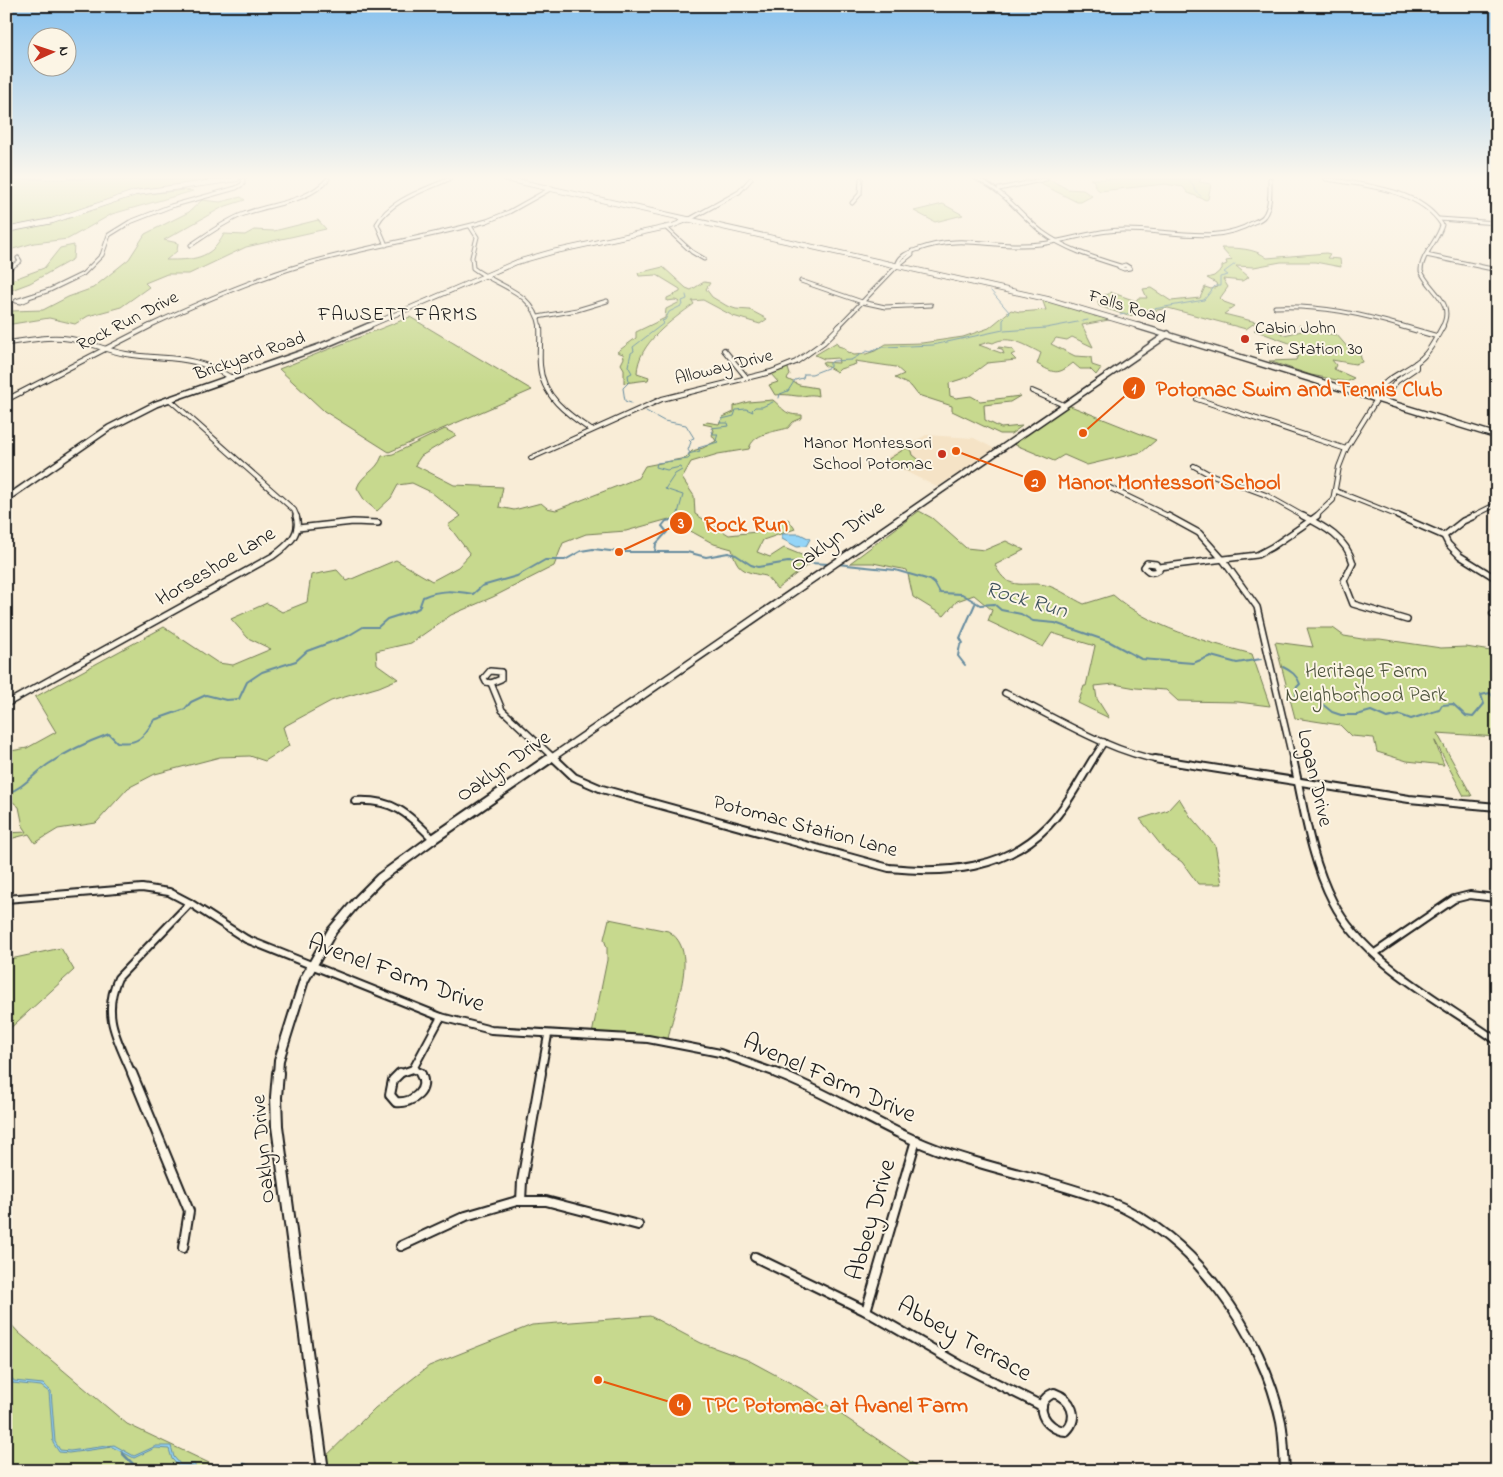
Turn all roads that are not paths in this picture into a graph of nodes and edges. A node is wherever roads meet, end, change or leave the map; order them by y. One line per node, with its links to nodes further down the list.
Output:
1 (104, 248): 19 (street)
2 (373, 248): 28 (street, Rock Run Drive)
3 (475, 248): 17 (street)
4 (569, 248): 17 (street, Brickyard Road)
5 (687, 248): 12 (street)
6 (817, 248): 13 (main road, Falls Road)
7 (918, 248): 13 (street, Alloway Drive)
8 (1075, 248): 14 (street)
9 (1430, 248): 10 (street)
10 (1426, 255): 15 (street); 26 (street)
11 (18, 258): 16 (street)
12 (704, 258)
13 (897, 266): 21 (street, Alloway Drive); 25 (main road, Falls Road)
14 (1120, 266)
15 (1497, 270)
16 (6, 271)
17 (486, 275): 24 (street); 31 (street, Brickyard Road)
18 (801, 281): 21 (street)
19 (28, 297)
20 (607, 301): 24 (street)
21 (862, 302): 22 (street); 32 (street, Alloway Drive)
22 (931, 305)
23 (1275, 306): 26 (street)
24 (538, 317): 39 (street)
25 (1168, 334): 36 (main road, Falls Road); 38 (street, Oaklyn Drive)
26 (1436, 336): 30 (street)
27 (6, 343): 28 (street)
28 (103, 349): 31 (street); 37 (street, Rock Run Drive)
29 (724, 350): 32 (street)
30 (1416, 363): 36 (street); 36 (street)
31 (232, 378): 34 (street, Brickyard Road)
32 (747, 378): 39 (street, Alloway Drive)
33 (1032, 391): 38 (street)
34 (169, 399): 46 (street, Brickyard Road); 52 (street, Horseshoe Lane)
35 (1197, 399): 41 (street)
36 (1377, 399): 40 (main road, Falls Road); 41 (street)
37 (6, 400)
38 (1064, 405): 62 (street, Oaklyn Drive)
39 (591, 430): 42 (street, Alloway Drive)
40 (1497, 436)
41 (1346, 449): 45 (street)
42 (531, 458)
43 (1194, 466): 50 (street)
44 (1110, 488): 54 (street, Logan Drive)
45 (1336, 491): 50 (street); 53 (street)
46 (6, 499)
47 (1497, 504): 48 (street)
48 (1489, 508): 49 (street); 53 (street)
49 (1497, 512)
50 (1311, 519): 54 (street); 57 (street)
51 (378, 523): 52 (street)
52 (298, 528): 60 (street, Horseshoe Lane)
53 (1444, 536): 56 (street)
54 (1222, 560): 55 (street); 63 (street, Logan Drive)
55 (1159, 567)
56 (1497, 579)
57 (1407, 620)
58 (491, 683): 62 (street, Potomac Station Lane)
59 (1005, 693): 61 (street)
60 (6, 704)
61 (1104, 742): 62 (street, Potomac Station Lane); 63 (street)
62 (552, 757): 66 (street, Oaklyn Drive)
63 (1299, 782): 65 (street); 70 (street, Logan Drive)
64 (355, 801): 66 (street)
65 (1497, 807)
66 (433, 839): 71 (street, Oaklyn Drive)
67 (1495, 898): 70 (street)
68 (6, 899): 69 (street, Avenel Farm Drive)
69 (190, 903): 71 (street, Avenel Farm Drive); 80 (street)
70 (1375, 953): 74 (street, Logan Drive)
71 (311, 965): 72 (street, Avenel Farm Drive); 84 (street, Oaklyn Drive)
72 (442, 1017): 73 (street, Avenel Farm Drive); 75 (street)
73 (548, 1035): 76 (street, Avenel Farm Drive); 77 (street)
74 (1497, 1042)
75 (413, 1069): 75 (street)
76 (916, 1140): 82 (street, Abbey Drive); 85 (street, Avenel Farm Drive)
77 (521, 1201): 78 (street); 79 (street)
78 (638, 1224)
79 (401, 1246)
80 (183, 1248)
81 (755, 1257): 82 (street, Abbey Terrace)
82 (866, 1310): 83 (street, Abbey Terrace)
83 (1042, 1406)
84 (323, 1471)
85 (1285, 1471)

